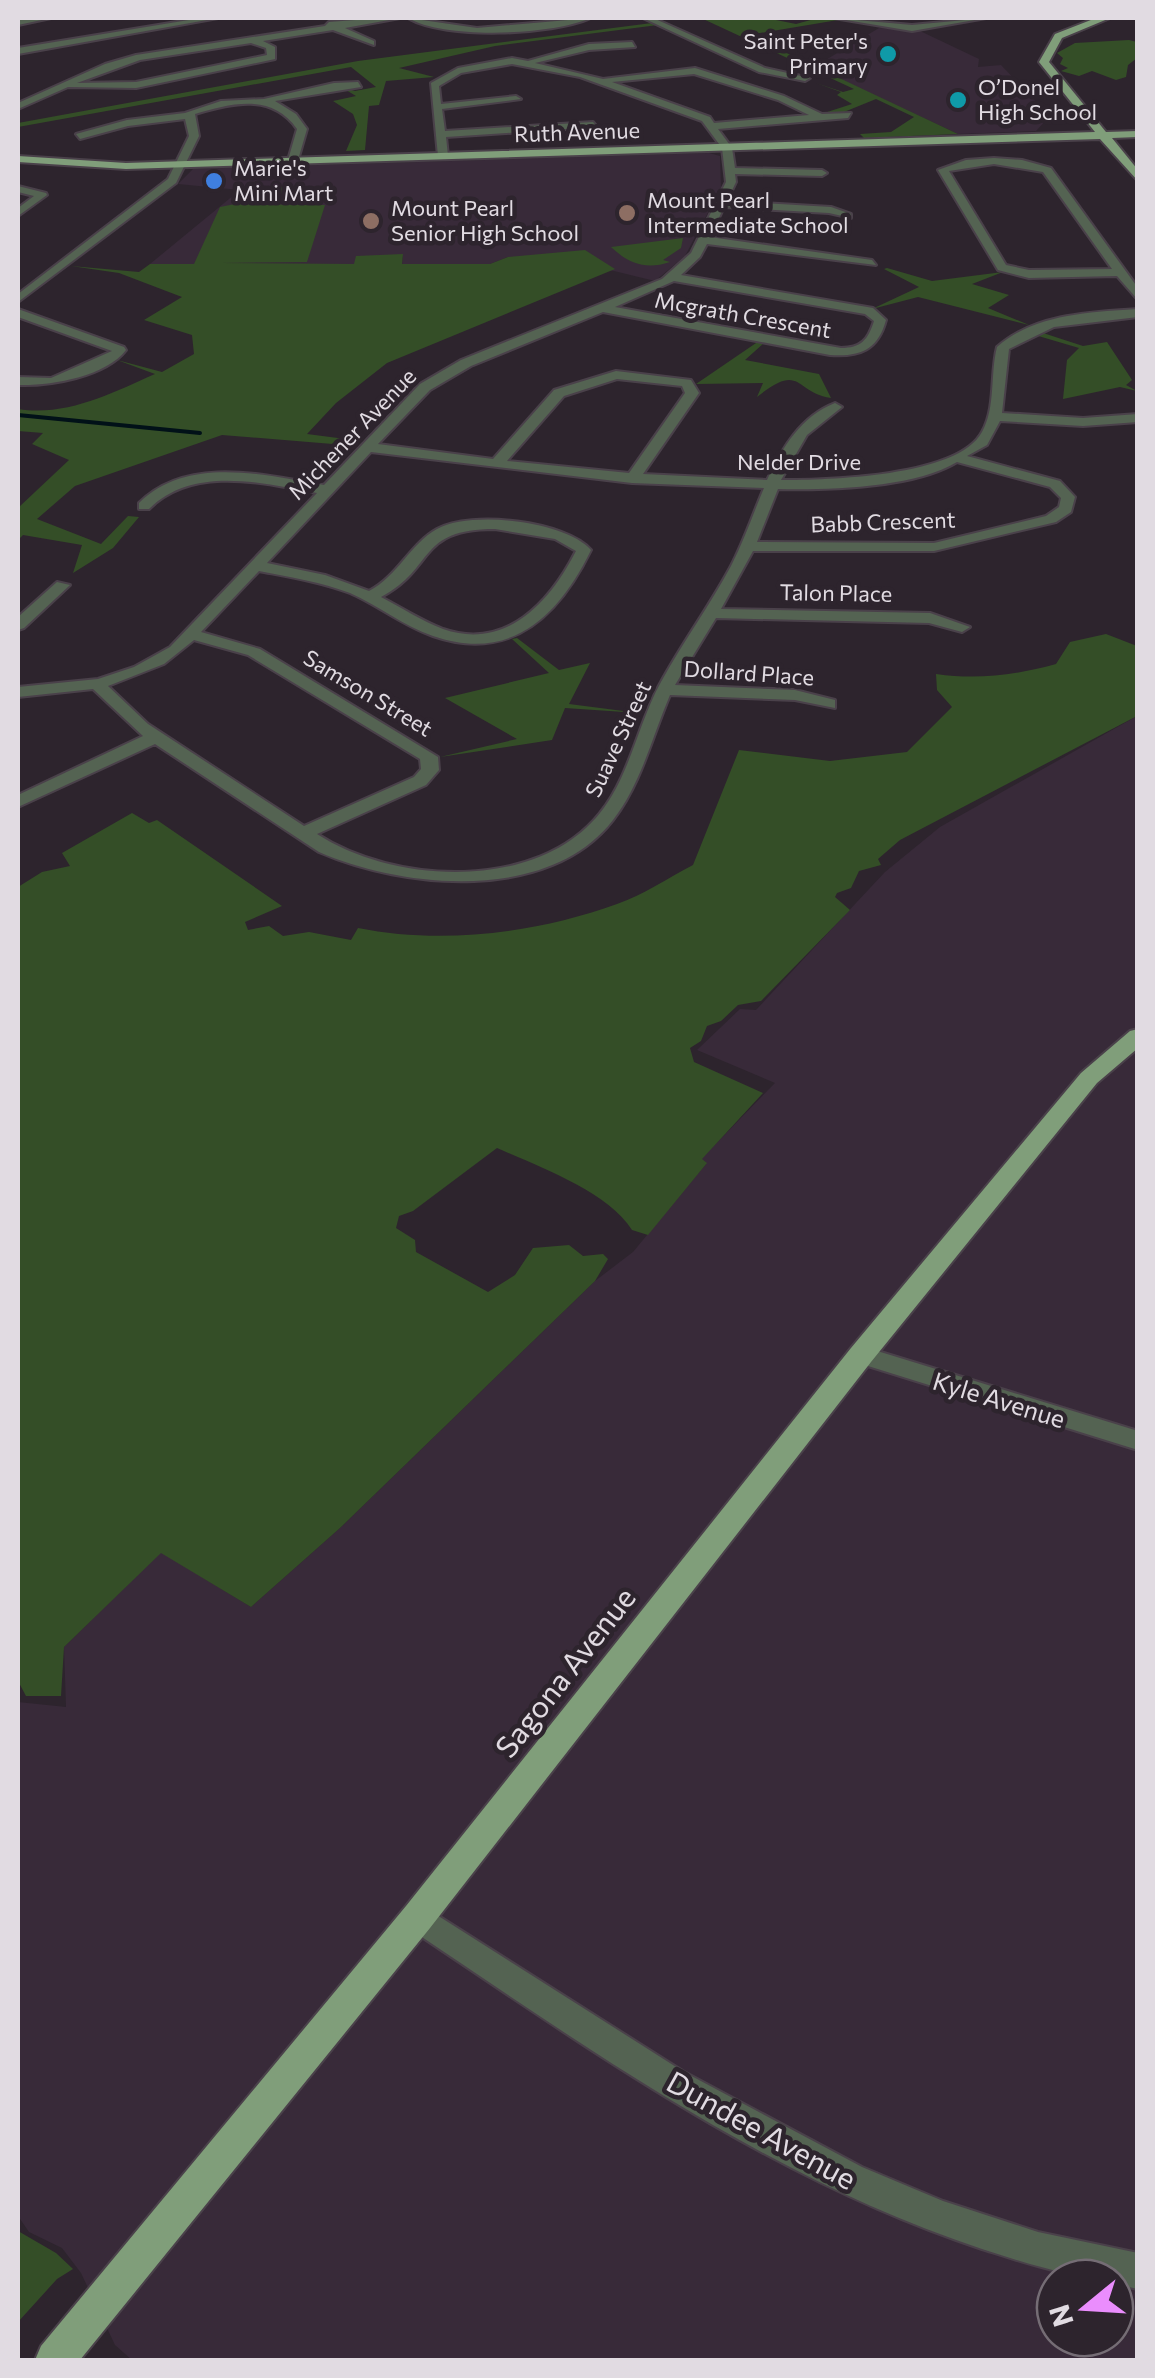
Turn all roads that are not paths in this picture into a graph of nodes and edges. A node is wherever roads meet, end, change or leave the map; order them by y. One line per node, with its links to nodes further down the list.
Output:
1 (47, 18): 13 (street)
2 (214, 18): 16 (street)
3 (396, 18): 15 (street)
4 (412, 18): 5 (street)
5 (587, 18)
6 (646, 18): 25 (street)
7 (838, 18): 12 (street)
8 (866, 18): 12 (street)
9 (982, 18): 12 (street)
10 (1086, 18): 18 (main road)
11 (1105, 18): 35 (main road)
12 (854, 21)
13 (18, 22)
14 (123, 24): 16 (street)
15 (329, 25): 17 (street); 19 (street)
16 (137, 31): 21 (street); 22 (street)
17 (248, 38): 21 (street); 28 (street)
18 (1036, 40)
19 (371, 43)
20 (632, 45): 23 (street)
21 (176, 50): 28 (street)
22 (18, 51)
23 (529, 62): 26 (street); 32 (street)
24 (1029, 64): 35 (main road)
25 (805, 78)
26 (600, 81): 36 (street); 38 (street)
27 (358, 85): 29 (street)
28 (68, 86): 31 (street)
29 (268, 100): 34 (street); 49 (street)
30 (516, 100): 32 (street)
31 (18, 106)
32 (437, 107): 40 (street)
33 (848, 115): 36 (street)
34 (189, 116): 42 (street); 50 (street)
35 (1084, 116): 39 (main road); 41 (main road); 43 (main road)
36 (822, 118): 38 (street)
37 (593, 126): 40 (street)
38 (714, 126): 45 (street)
39 (1138, 131): 41 (main road, Ruth Avenue)
40 (440, 134): 46 (street)
41 (1102, 135): 43 (main road, Ruth Avenue); 47 (main road)
42 (80, 136)
43 (1027, 138): 45 (main road, Ruth Avenue); 47 (main road)
44 (1138, 142): 47 (main road)
45 (727, 148): 46 (main road, Ruth Avenue); 51 (street, Michener Avenue)
46 (443, 156): 49 (main road, Ruth Avenue)
47 (1120, 158): 53 (main road)
48 (18, 159): 50 (main road, Ruth Avenue)
49 (294, 160): 50 (main road, Ruth Avenue)
50 (182, 164): 63 (street)
51 (731, 171): 52 (street); 55 (street, Michener Avenue)
52 (822, 173)
53 (1138, 178)
54 (18, 189): 56 (street)
55 (722, 204): 57 (street); 58 (street, Michener Avenue)
56 (18, 213)
57 (847, 216)
58 (704, 240): 59 (street); 61 (street, Michener Avenue)
59 (872, 262)
60 (1120, 272): 60 (street); 62 (street)
61 (674, 276): 64 (street, Michener Avenue); 64 (street, Mcgrath Crescent)
62 (1138, 296)
63 (18, 299)
64 (606, 309): 71 (street, Michener Avenue)
65 (1138, 313): 69 (street)
66 (18, 314): 67 (street)
67 (18, 381)
68 (836, 407): 75 (street, Suave Street)
69 (997, 417): 70 (street); 72 (street)
70 (1138, 418)
71 (367, 447): 73 (street, Nelder Drive); 76 (street, Michener Avenue)
72 (961, 460): 75 (street, Nelder Drive); 78 (street, Babb Crescent)
73 (497, 463): 74 (street, Nelder Drive); 74 (street)
74 (632, 479): 75 (street, Nelder Drive)
75 (772, 482): 78 (street, Suave Street)
76 (328, 490): 77 (street); 79 (street, Michener Avenue)
77 (144, 506)
78 (748, 546): 82 (street, Suave Street)
79 (257, 566): 81 (street); 85 (street, Michener Avenue)
80 (62, 585): 83 (street)
81 (369, 597): 81 (street)
82 (708, 613): 84 (street, Talon Place); 87 (street, Suave Street)
83 (18, 625)
84 (962, 627)
85 (193, 635): 86 (street, Michener Avenue); 92 (street, Samson Street)
86 (97, 684): 88 (street, Michener Avenue); 90 (street, Suave Street)
87 (664, 690): 89 (street, Dollard Place); 92 (street, Suave Street)
88 (18, 692)
89 (829, 704)
90 (155, 737): 91 (street); 92 (street, Suave Street)
91 (18, 802)
92 (303, 833)
93 (1138, 1036): 94 (main road, Sagona Avenue)
94 (861, 1355): 95 (street, Kyle Avenue); 96 (main road, Sagona Avenue)
95 (1138, 1441)
96 (418, 1917): 97 (street, Dundee Avenue); 98 (main road, Sagona Avenue)
97 (1138, 2271)
98 (55, 2360)

